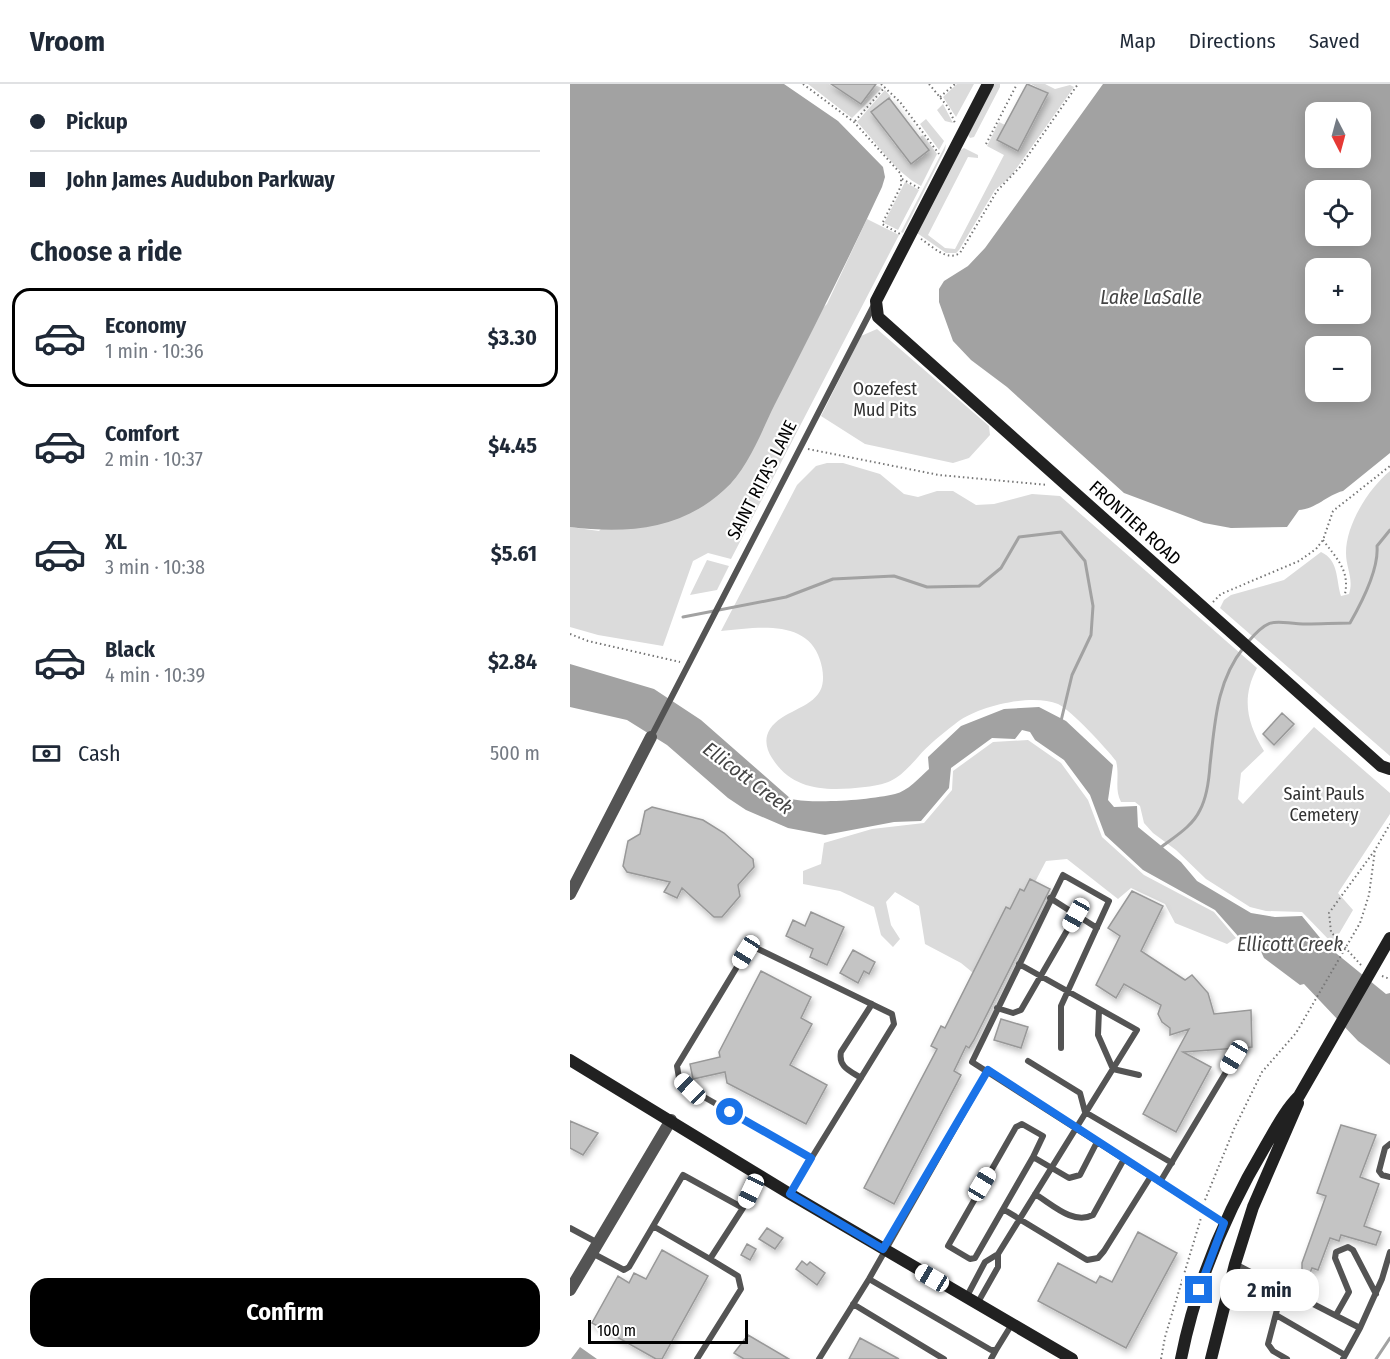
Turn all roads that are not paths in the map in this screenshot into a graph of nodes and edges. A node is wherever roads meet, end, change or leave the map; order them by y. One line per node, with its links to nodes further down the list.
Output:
1 (988, 84): 2 (street, SAINT RITA'S LANE)
2 (876, 301): 3 (lane, SAINT RITA'S LANE); 4 (street, FRONTIER ROAD)
3 (651, 737): 6 (street, SAINT RITA'S LANE)
4 (1386, 768): 5 (street, FRONTIER ROAD)
5 (1390, 779)
6 (570, 894)
7 (1050, 898): 8 (lane); 9 (lane); 11 (lane)
8 (1076, 915): 9 (lane); 12 (lane)
9 (1097, 928): 13 (lane)
10 (1387, 943): 25 (street)
11 (1019, 963): 12 (lane); 15 (lane)
12 (1041, 976): 13 (lane); 15 (lane)
13 (1067, 992): 16 (lane); 17 (lane)
14 (872, 1004): 24 (lane); 24 (lane); 32 (lane)
15 (998, 1008): 22 (lane)
16 (1099, 1010): 21 (lane); 21 (lane)
17 (1061, 1048)
18 (1234, 1057): 34 (lane)
19 (570, 1060): 27 (street)
20 (1028, 1061): 26 (lane)
21 (1113, 1068): 23 (lane); 26 (lane)
22 (988, 1070): 28 (lane); 49 (lane)
23 (1139, 1075)
24 (861, 1077): 32 (lane)
25 (1299, 1096): 45 (street); 53 (street)
26 (1085, 1112): 28 (lane); 34 (lane)
27 (671, 1120): 36 (street); 48 (street)
28 (1075, 1128): 29 (lane); 35 (lane)
29 (1097, 1142): 33 (lane); 35 (lane)
30 (1390, 1144): 38 (lane)
31 (1033, 1157): 35 (lane); 43 (lane); 43 (lane)
32 (811, 1158): 40 (lane)
33 (1124, 1159): 37 (lane); 41 (lane)
34 (1172, 1163): 39 (lane)
35 (1050, 1168): 41 (lane)
36 (758, 1175): 40 (street); 42 (lane)
37 (1151, 1176): 39 (lane); 44 (lane)
38 (1390, 1177)
39 (1160, 1182): 45 (lane)
40 (790, 1194): 49 (street)
41 (1035, 1194): 44 (lane)
42 (743, 1208): 46 (lane); 52 (lane)
43 (1003, 1209): 44 (lane)
44 (1021, 1218): 51 (lane)
45 (1224, 1223): 71 (street)
46 (653, 1226): 48 (lane); 52 (lane)
47 (570, 1228): 48 (lane)
48 (595, 1248): 56 (street)
49 (883, 1249): 54 (lane); 58 (street)
50 (1390, 1252): 57 (lane)
51 (998, 1254): 58 (lane); 58 (lane)
52 (711, 1259): 66 (lane)
53 (1235, 1264): 55 (lane); 72 (street)
54 (869, 1279): 59 (lane); 64 (lane)
55 (1283, 1287): 60 (lane); 61 (lane)
56 (570, 1290)
57 (1376, 1294): 61 (lane); 63 (lane)
58 (971, 1301): 62 (street)
59 (853, 1304): 67 (lane); 68 (lane)
60 (1276, 1315): 65 (lane); 73 (lane)
61 (1336, 1315): 63 (lane)
62 (1012, 1324): 64 (lane); 70 (street)
63 (1360, 1328): 65 (lane)
64 (996, 1350): 69 (lane)
65 (1344, 1357)
66 (697, 1359)
67 (819, 1359)
68 (944, 1359)
69 (991, 1359)
70 (1072, 1359)
71 (1181, 1359)
72 (1211, 1359)
73 (1287, 1359)

